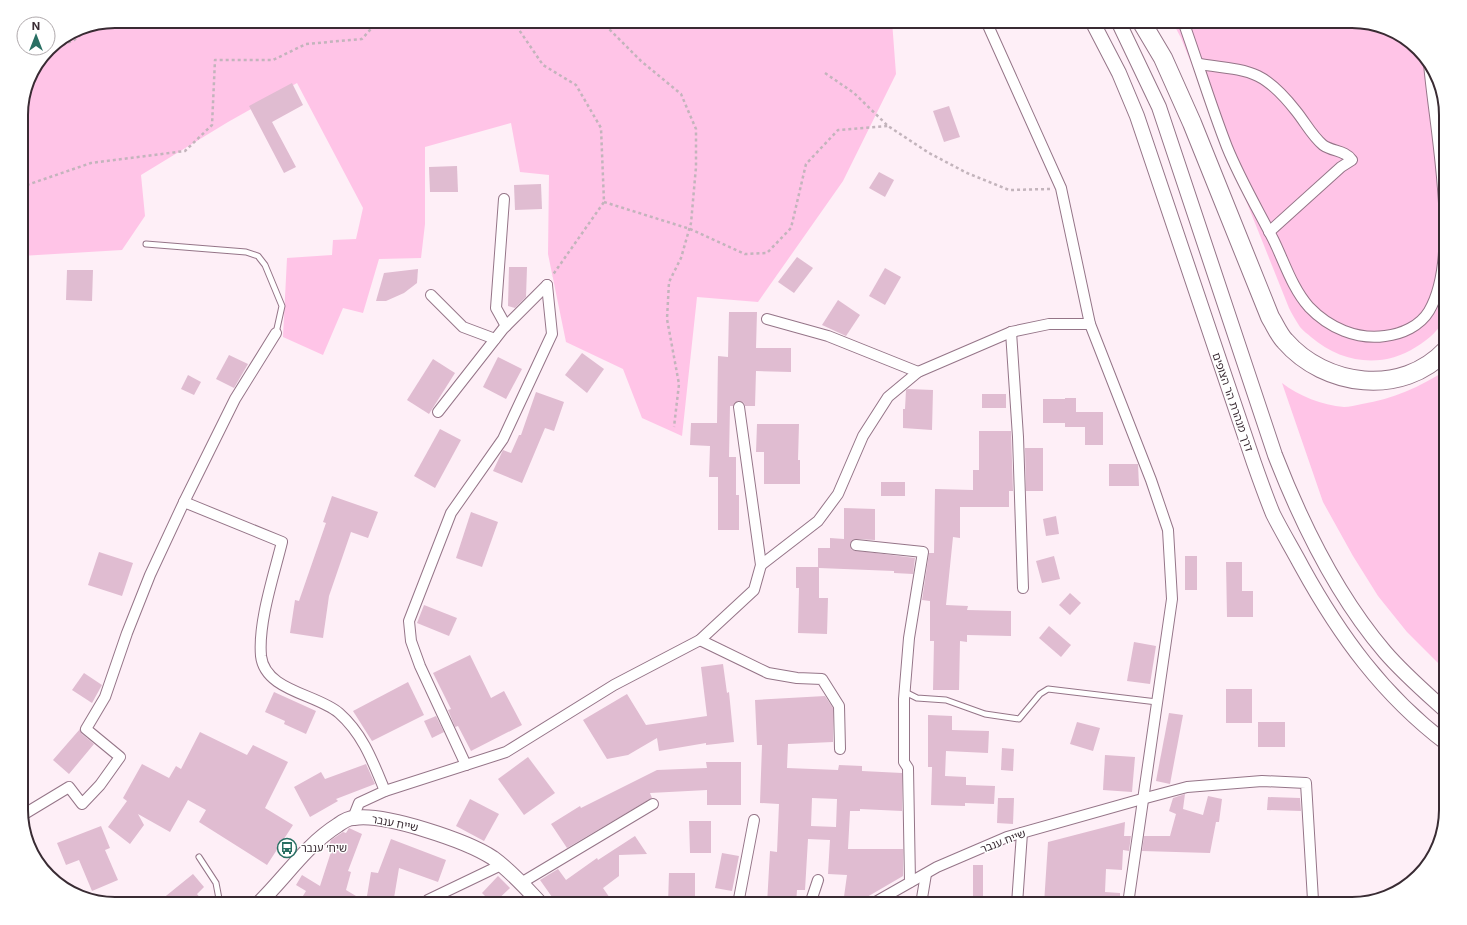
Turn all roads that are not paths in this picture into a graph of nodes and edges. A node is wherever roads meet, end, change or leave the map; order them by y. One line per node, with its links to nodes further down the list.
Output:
1 (989, 28): 15 (street)
2 (1096, 28): 32 (main road, דרך מנהרת הר הצופים)
3 (1121, 28): 31 (main road, דרך מנהרת הר הצופים)
4 (1145, 28): 20 (highway)
5 (1186, 28): 6 (street)
6 (1199, 64): 10 (street); 10 (street)
7 (1431, 80): 8 (street)
8 (1439, 149)
9 (504, 199): 16 (street)
10 (1269, 232): 12 (street)
11 (146, 244): 18 (lane)
12 (1439, 284)
13 (432, 295): 19 (street)
14 (767, 319): 21 (street)
15 (1090, 324): 17 (street); 30 (street)
16 (506, 326): 19 (street); 34 (street)
17 (1011, 332): 21 (street); 27 (street)
18 (276, 333): 24 (street)
19 (495, 339): 23 (street)
20 (1439, 355)
21 (918, 372): 26 (street)
22 (739, 407): 26 (street)
23 (438, 412)
24 (184, 502): 35 (street); 38 (street)
25 (856, 546): 29 (street)
26 (761, 565): 28 (street)
27 (1023, 588)
28 (700, 640): 33 (street); 34 (street)
29 (905, 692): 30 (lane); 46 (street)
30 (1157, 702): 36 (street)
31 (1439, 705)
32 (1439, 738)
33 (840, 749)
34 (466, 765): 35 (street)
35 (384, 791): 39 (street)
36 (1142, 799): 41 (street, שייח ענבר); 57 (street); 58 (street, שייח ענבר)
37 (653, 804): 47 (street)
38 (28, 812)
39 (353, 818): 43 (main road, שייח ענבר); 49 (main road, שייח ענבר)
40 (754, 820): 52 (street)
41 (1022, 832): 44 (street, שייח ענבר); 56 (street)
42 (199, 857): 48 (lane)
43 (501, 865): 47 (main road, שייח ענבר); 50 (street)
44 (926, 874): 46 (street, שייח ענבר); 55 (street)
45 (818, 880): 53 (street)
46 (910, 882): 54 (street, שייח ענבר)
47 (522, 883): 51 (main road, שייח ענבר)
48 (219, 897)
49 (264, 897)
50 (434, 897)
51 (535, 897)
52 (739, 897)
53 (812, 897)
54 (884, 897)
55 (923, 897)
56 (1017, 897)
57 (1129, 897)
58 (1313, 897)

